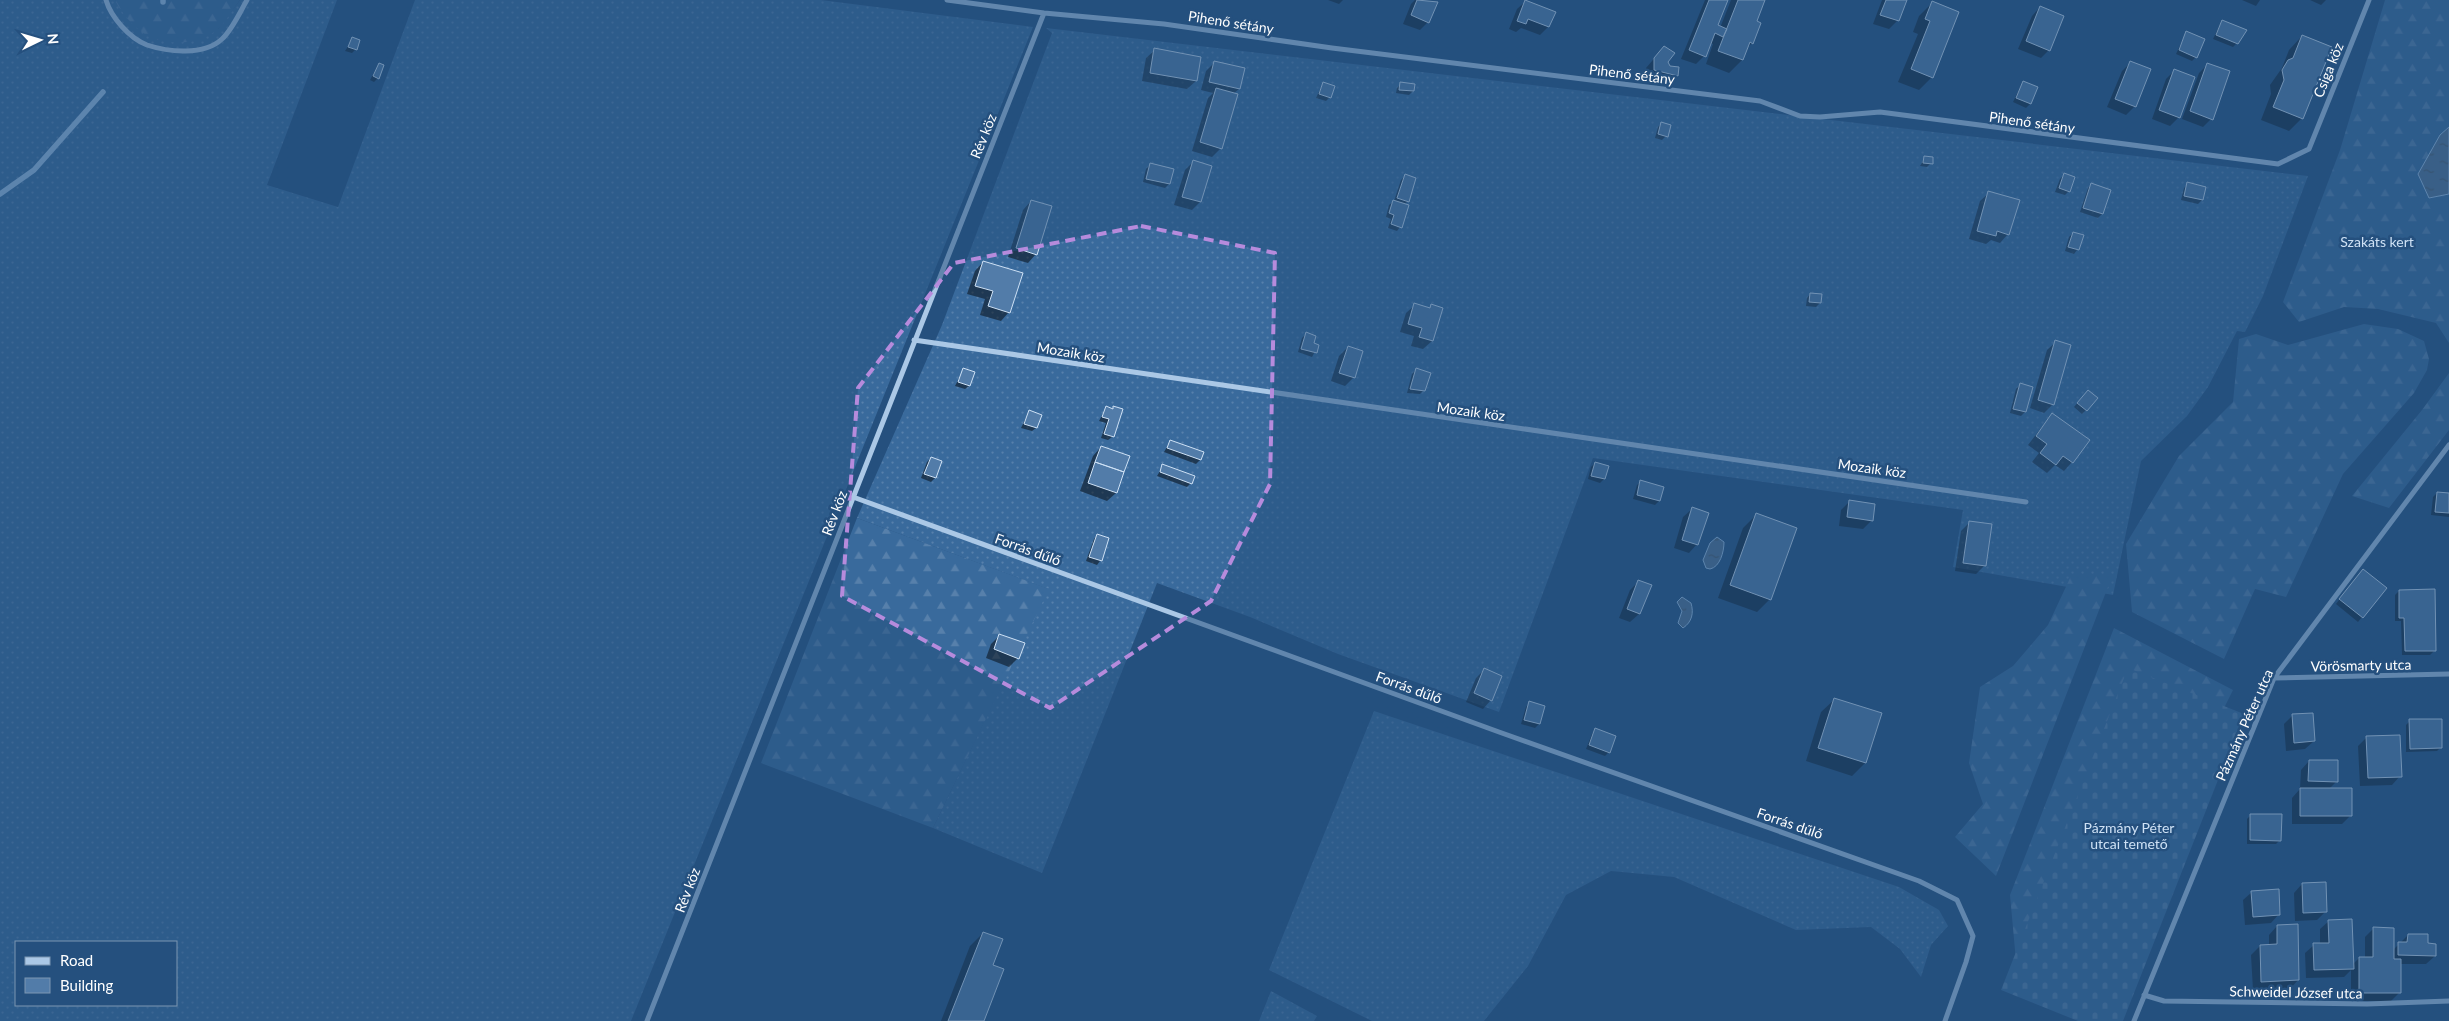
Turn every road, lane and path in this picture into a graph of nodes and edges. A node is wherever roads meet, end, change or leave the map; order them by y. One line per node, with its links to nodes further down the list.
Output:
1 (106, 0): 2 (street)
2 (247, 0)
3 (947, 0): 5 (street, Pihenő sétány)
4 (2368, 0): 6 (street, Csiga köz)
5 (1044, 13): 6 (street, Pihenő sétány); 7 (street, Rév köz)
6 (2309, 149)
7 (914, 340): 9 (street, Rév köz); 10 (street, Mozaik köz)
8 (2449, 445): 12 (street, Pázmány Péter utca)
9 (852, 497): 15 (street, Rév köz); 16 (street, Forrás dűlő)
10 (2026, 502)
11 (2449, 674): 12 (street, Vörösmarty utca)
12 (2274, 678): 13 (street, Pázmány Péter utca)
13 (2144, 994): 14 (street, Schweidel József utca); 17 (street, Pázmány Péter utca)
14 (2449, 1001)
15 (647, 1021)
16 (1945, 1021)
17 (2134, 1021)

